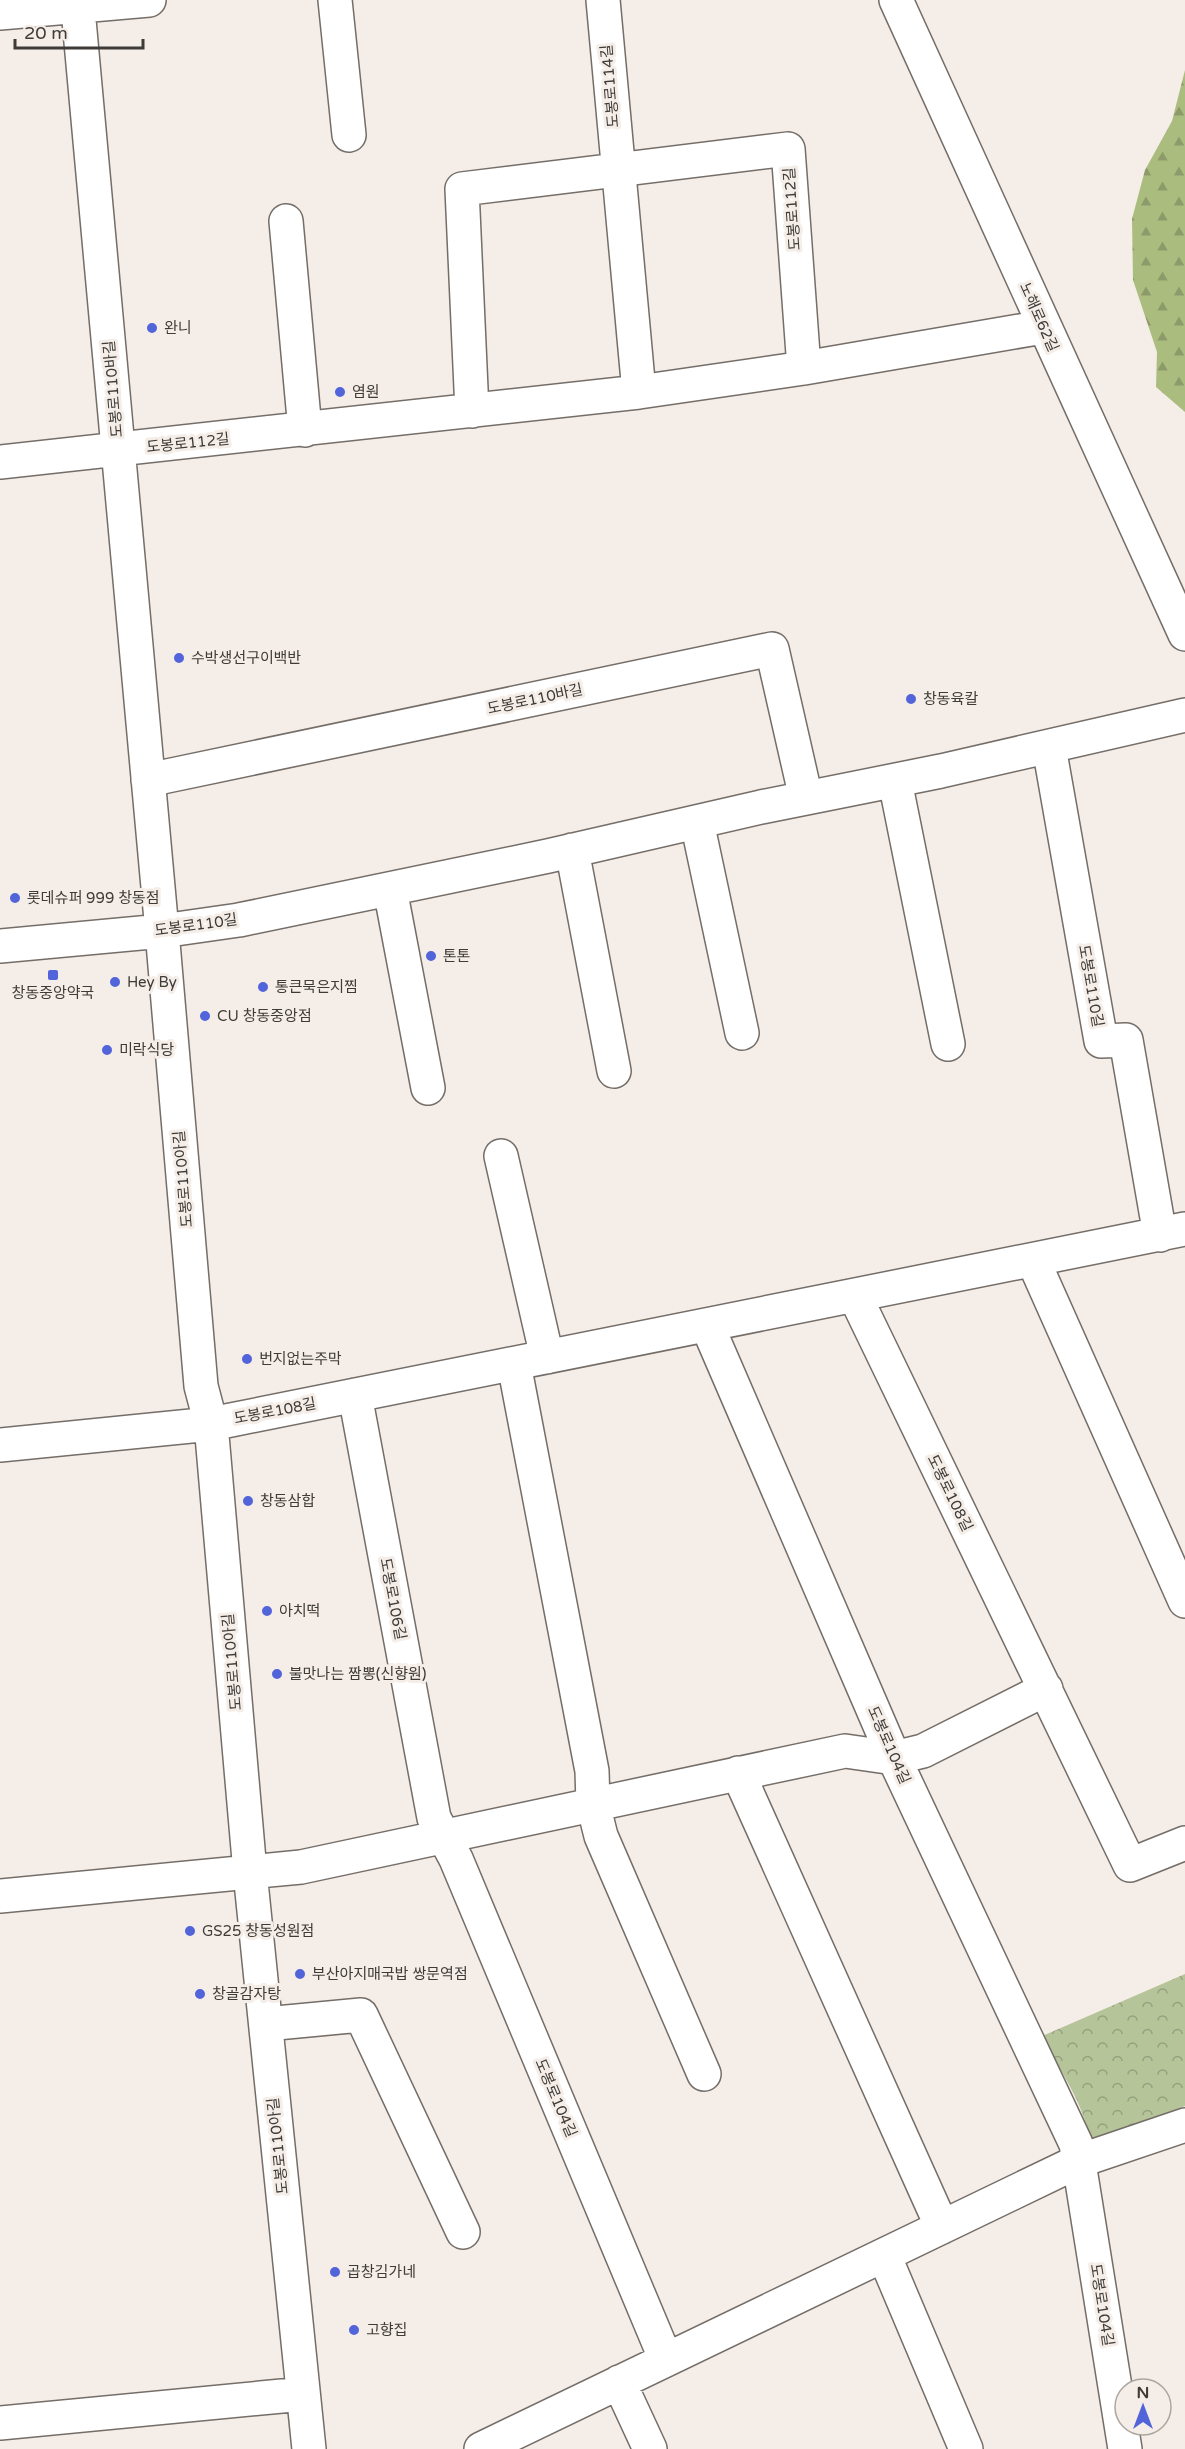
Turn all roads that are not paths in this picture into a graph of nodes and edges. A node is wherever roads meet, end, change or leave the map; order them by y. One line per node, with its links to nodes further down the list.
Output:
1 (149, 0): 5 (street)
2 (336, 0): 7 (street)
3 (603, 0): 8 (street, 도봉로114길)
4 (896, 0): 10 (street, 노해로62길)
5 (73, 3): 6 (street); 15 (street, 도봉로110바길)
6 (0, 14)
7 (349, 135)
8 (618, 171): 11 (street, 도봉로112길); 12 (street); 13 (street, 도봉로112길)
9 (286, 222): 14 (street)
10 (1043, 327): 11 (street, 도봉로112길); 17 (street, 노해로62길)
11 (804, 368): 12 (street, 도봉로112길)
12 (639, 392): 13 (street, 도봉로112길)
13 (472, 411): 14 (street, 도봉로112길)
14 (305, 430): 15 (street, 도봉로112길)
15 (118, 450): 16 (street, 도봉로112길); 20 (street, 도봉로110바길)
16 (0, 462)
17 (1185, 634)
18 (1185, 715): 19 (street, 도봉로110길)
19 (1049, 747): 21 (street, 도봉로110길); 33 (street, 도봉로110길)
20 (148, 780): 22 (street, 도봉로110바길); 26 (street, 도봉로110바길)
21 (895, 781): 22 (street, 도봉로110길); 29 (street)
22 (806, 798): 23 (street, 도봉로110길)
23 (697, 822): 24 (street, 도봉로110길); 28 (street)
24 (572, 850): 25 (street, 도봉로110길); 30 (street)
25 (390, 889): 26 (street, 도봉로110길); 31 (street)
26 (162, 931): 27 (street, 도봉로110길); 40 (street, 도봉로110아길)
27 (0, 946)
28 (742, 1033)
29 (948, 1044)
30 (614, 1071)
31 (428, 1088)
32 (501, 1156): 37 (street)
33 (1173, 1232): 34 (street, 도봉로108길)
34 (1033, 1260): 35 (street, 도봉로108길); 42 (street)
35 (855, 1296): 36 (street, 도봉로108길); 43 (street, 도봉로108길)
36 (707, 1325): 37 (street, 도봉로108길); 44 (street, 도봉로104길)
37 (547, 1357): 38 (street, 도봉로108길)
38 (514, 1364): 39 (street, 도봉로108길); 46 (street)
39 (355, 1395): 40 (street, 도봉로108길); 47 (street, 도봉로106길)
40 (212, 1424): 41 (street, 도봉로108길); 49 (street, 도봉로110아길)
41 (0, 1445)
42 (1185, 1601)
43 (1046, 1689): 44 (street); 48 (street, 도봉로108길)
44 (894, 1758): 45 (street); 54 (street, 도봉로104길)
45 (738, 1773): 46 (street); 55 (street)
46 (593, 1804): 47 (street); 52 (street)
47 (443, 1837): 49 (street); 58 (street, 도봉로104길)
48 (1185, 1842)
49 (250, 1872): 50 (street); 51 (street, 도봉로110아길)
50 (0, 1896)
51 (266, 2024): 56 (street); 60 (street, 도봉로110아길)
52 (704, 2074)
53 (1185, 2125): 54 (street)
54 (1079, 2161): 55 (street); 66 (street, 도봉로104길)
55 (942, 2227): 57 (street)
56 (464, 2232)
57 (884, 2255): 58 (street); 65 (street)
58 (666, 2360): 59 (street)
59 (619, 2382): 62 (street); 64 (street)
60 (303, 2394): 61 (street); 63 (street, 도봉로110아길)
61 (0, 2423)
62 (487, 2448)
63 (309, 2449)
64 (650, 2449)
65 (966, 2449)
66 (1125, 2449)

